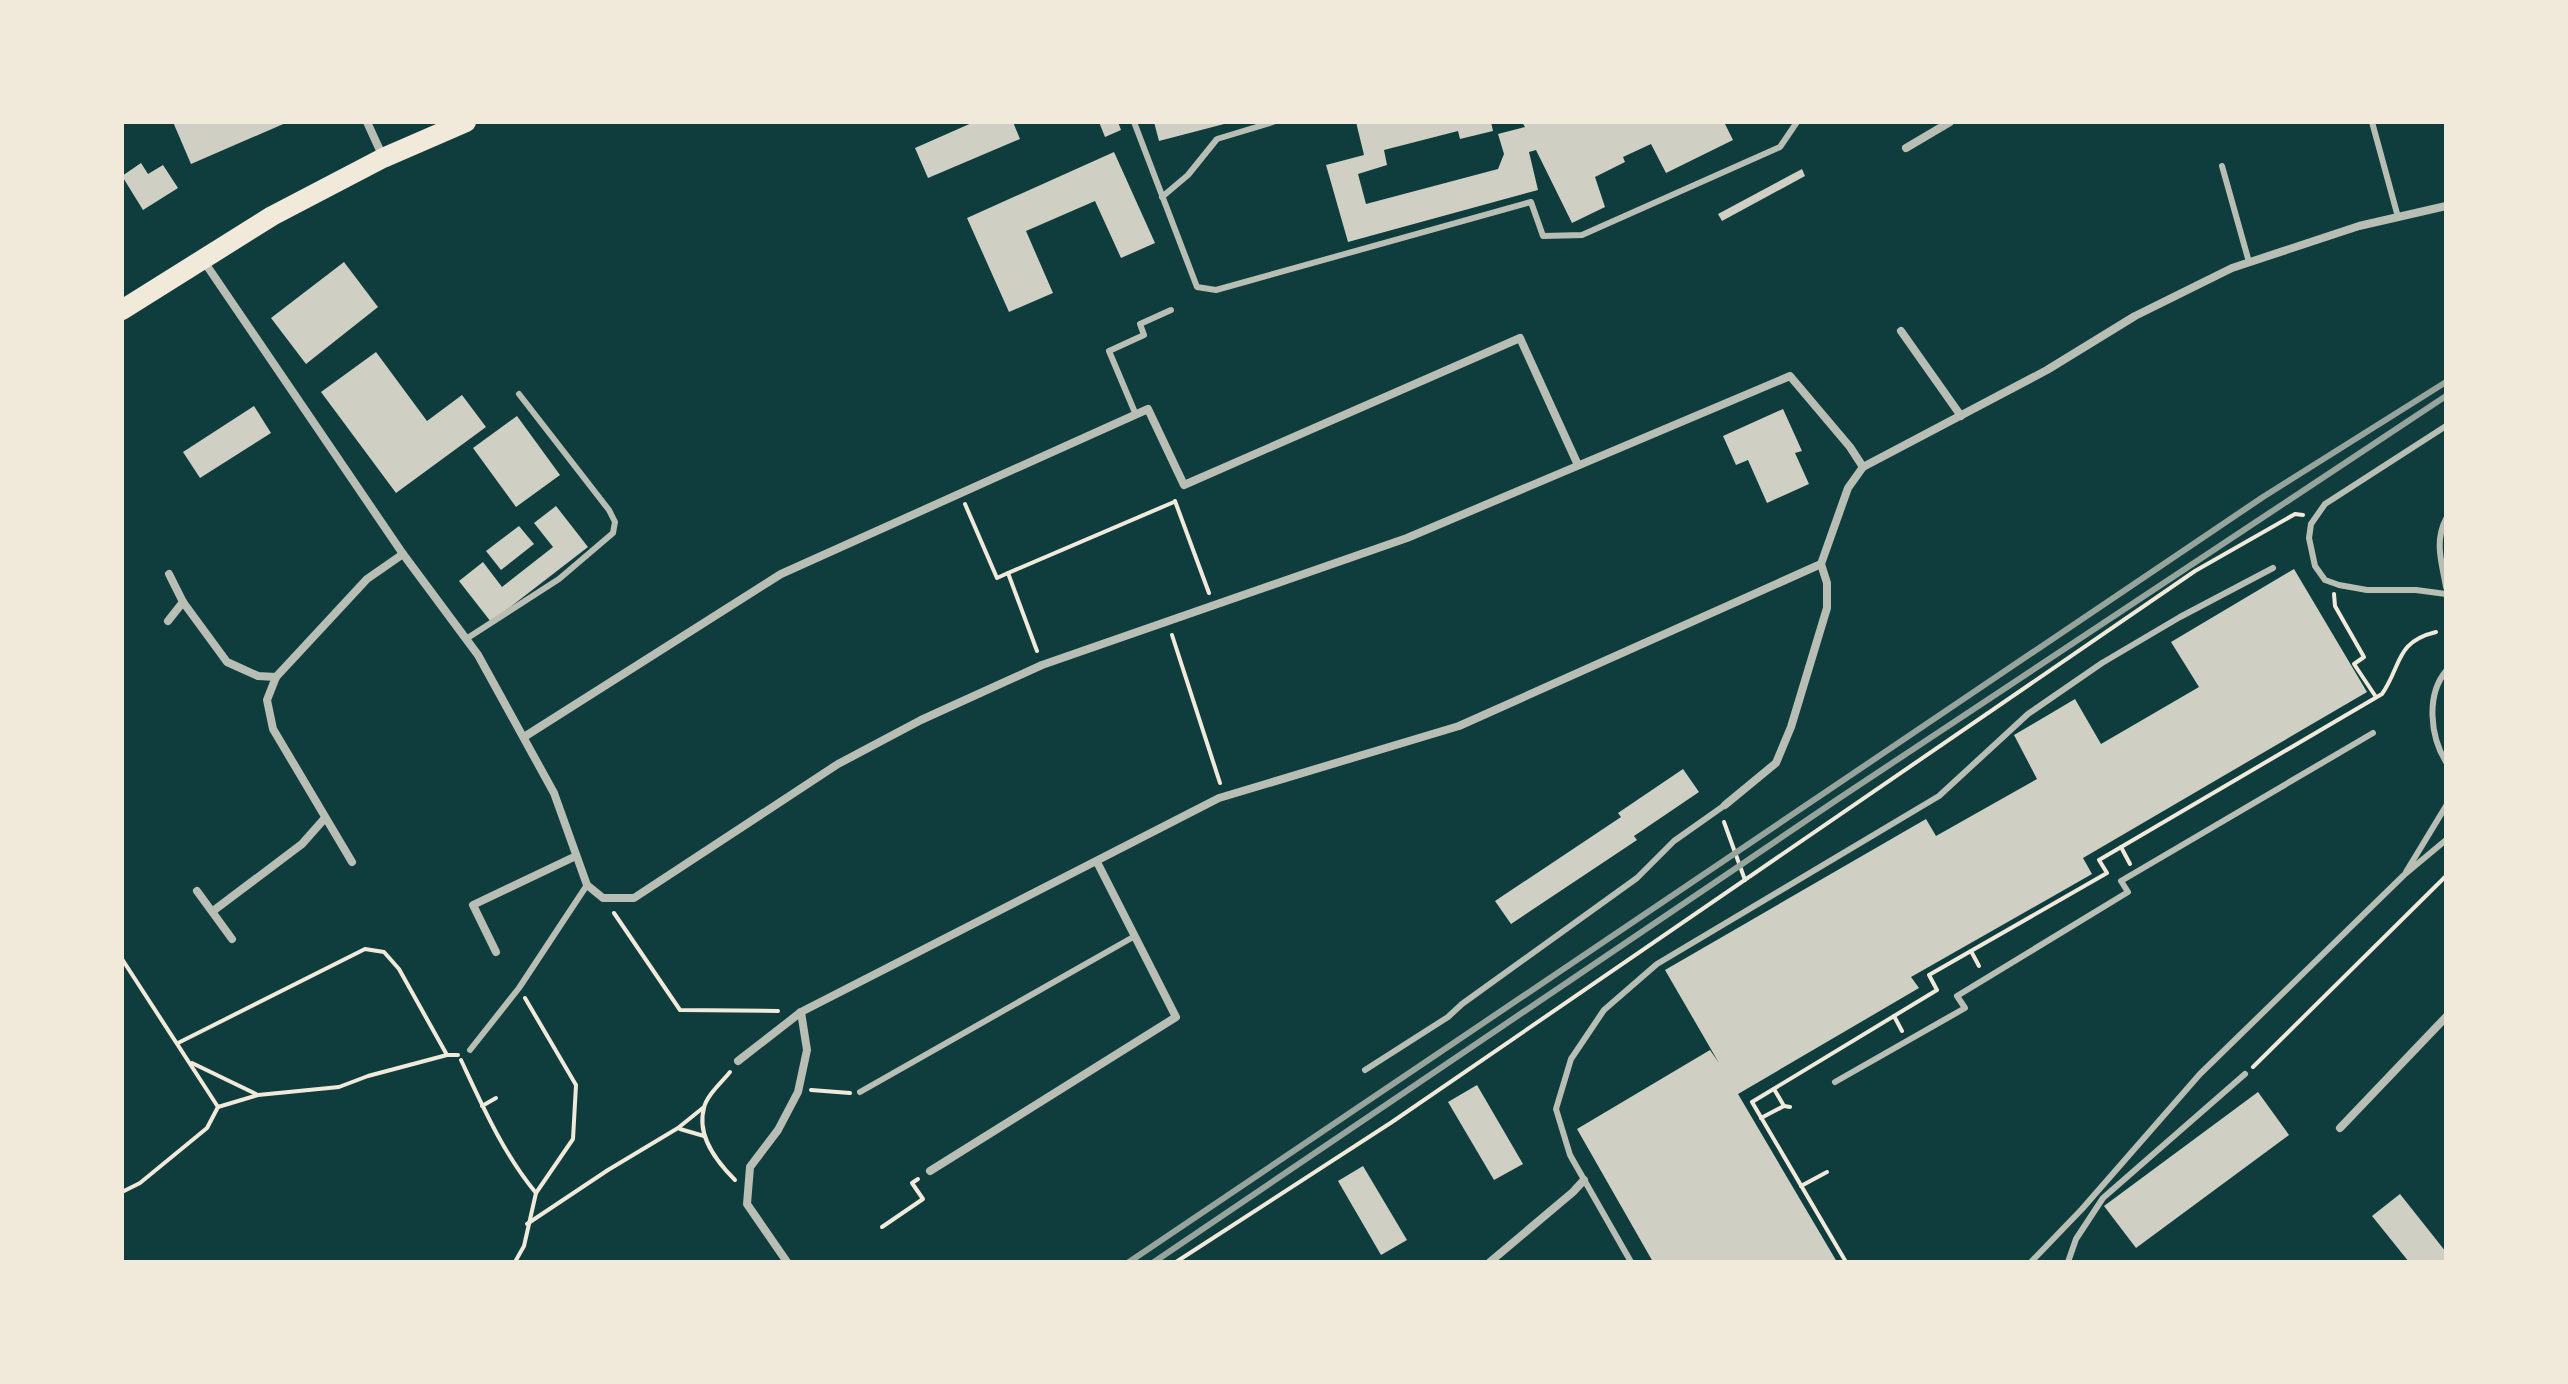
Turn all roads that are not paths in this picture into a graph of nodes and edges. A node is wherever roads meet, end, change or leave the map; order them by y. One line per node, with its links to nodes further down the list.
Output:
1 (367, 122): 9 (street)
2 (466, 122): 9 (highway)
3 (1134, 122): 11 (lane)
4 (1273, 122): 11 (lane)
5 (1797, 122): 11 (lane)
6 (1950, 122): 8 (street)
7 (2372, 122): 13 (lane)
8 (1906, 148)
9 (383, 158): 14 (highway)
10 (2222, 166): 15 (lane)
11 (1162, 197)
12 (2446, 206): 13 (street)
13 (2398, 217): 15 (street)
14 (202, 258): 16 (highway); 26 (street)
15 (2249, 262): 21 (street)
16 (122, 310)
17 (1171, 310): 20 (lane)
18 (1901, 331): 21 (street)
19 (519, 394): 34 (lane)
20 (1136, 415): 23 (street); 38 (street)
21 (1961, 416): 24 (street)
22 (2446, 426): 31 (lane)
23 (1578, 465): 24 (street); 48 (street)
24 (1863, 467): 27 (street)
25 (2446, 519): 30 (lane)
26 (403, 554): 34 (street); 36 (street)
27 (1821, 564): 40 (street); 46 (street)
28 (2273, 568): 64 (lane)
29 (169, 574): 32 (street)
30 (2446, 587)
31 (2446, 594)
32 (183, 602): 33 (street); 36 (street)
33 (168, 621)
34 (466, 639): 38 (street)
35 (2446, 671): 39 (lane)
36 (276, 677): 42 (street)
37 (2373, 733): 60 (lane)
38 (524, 737): 44 (street)
39 (2446, 762)
40 (1725, 805): 58 (lane)
41 (2446, 806): 47 (lane)
42 (325, 818): 45 (street); 50 (street)
43 (2446, 840): 47 (lane)
44 (576, 856): 48 (street); 53 (street)
45 (352, 862)
46 (1097, 862): 51 (street); 54 (street)
47 (2404, 875): 65 (lane)
48 (587, 885): 56 (lane)
49 (197, 891): 50 (street)
50 (213, 911): 52 (street)
51 (1135, 936): 61 (lane); 63 (street)
52 (232, 939)
53 (496, 952)
54 (801, 1012): 57 (street); 67 (street)
55 (2446, 1017): 62 (street)
56 (470, 1050)
57 (738, 1061)
58 (1365, 1070)
59 (2245, 1074): 66 (lane)
60 (1835, 1082)
61 (860, 1092)
62 (2340, 1128)
63 (930, 1171)
64 (1584, 1180): 68 (street); 69 (lane)
65 (2082, 1209): 66 (lane); 70 (lane)
66 (2087, 1222): 71 (lane)
67 (787, 1262)
68 (1490, 1262)
69 (1631, 1262)
70 (2031, 1262)
71 (2068, 1262)

